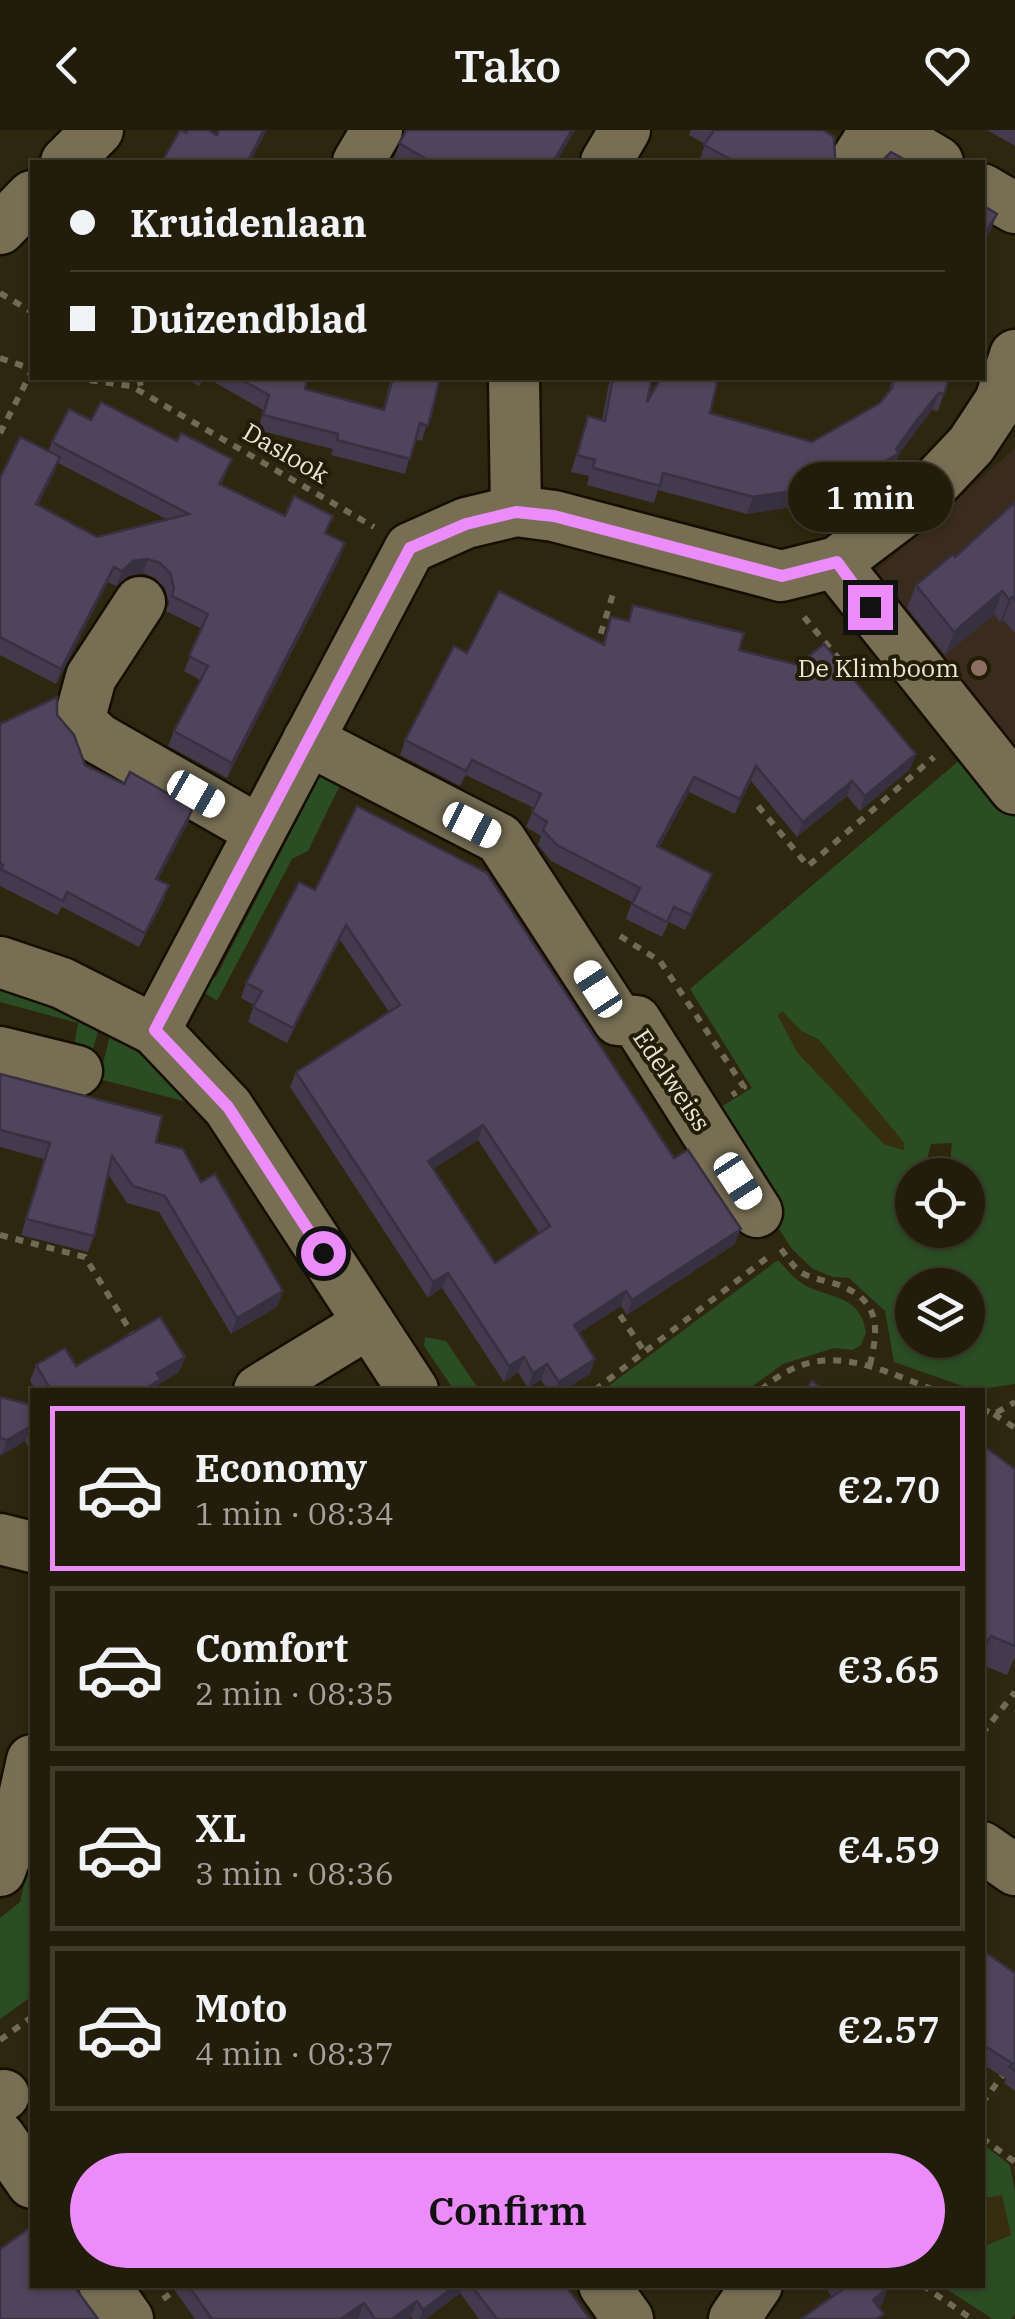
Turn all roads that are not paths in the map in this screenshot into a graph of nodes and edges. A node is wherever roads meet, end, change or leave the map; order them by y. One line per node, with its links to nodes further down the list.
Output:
1 (98, 130): 6 (street)
2 (377, 130): 7 (street)
3 (625, 130): 8 (street)
4 (875, 130): 9 (street)
5 (884, 130): 10 (street)
6 (68, 160)
7 (359, 160)
8 (607, 160)
9 (856, 160)
10 (935, 160)
11 (985, 191): 13 (street)
12 (30, 198): 14 (street)
13 (1015, 208)
14 (0, 229)
15 (1015, 355): 18 (street)
16 (514, 380): 17 (street)
17 (516, 512): 18 (street); 20 (street)
18 (837, 562): 21 (street)
19 (140, 602): 22 (street)
20 (308, 740): 22 (street); 27 (street, Edelweiss)
21 (1015, 789)
22 (260, 831): 24 (street)
23 (0, 962): 24 (street)
24 (155, 1030): 28 (street)
25 (0, 1052): 26 (street)
26 (77, 1070)
27 (769, 1230)
28 (369, 1324): 29 (street); 30 (street)
29 (261, 1388)
30 (412, 1388)
31 (0, 1539): 32 (street)
32 (30, 1547)
33 (30, 1769): 36 (street)
34 (985, 1849): 35 (street)
35 (1015, 1870)
36 (0, 1872)
37 (106, 2288): 40 (street)
38 (606, 2288): 41 (street)
39 (754, 2288): 42 (street)
40 (128, 2319)
41 (628, 2319)
42 (734, 2319)

